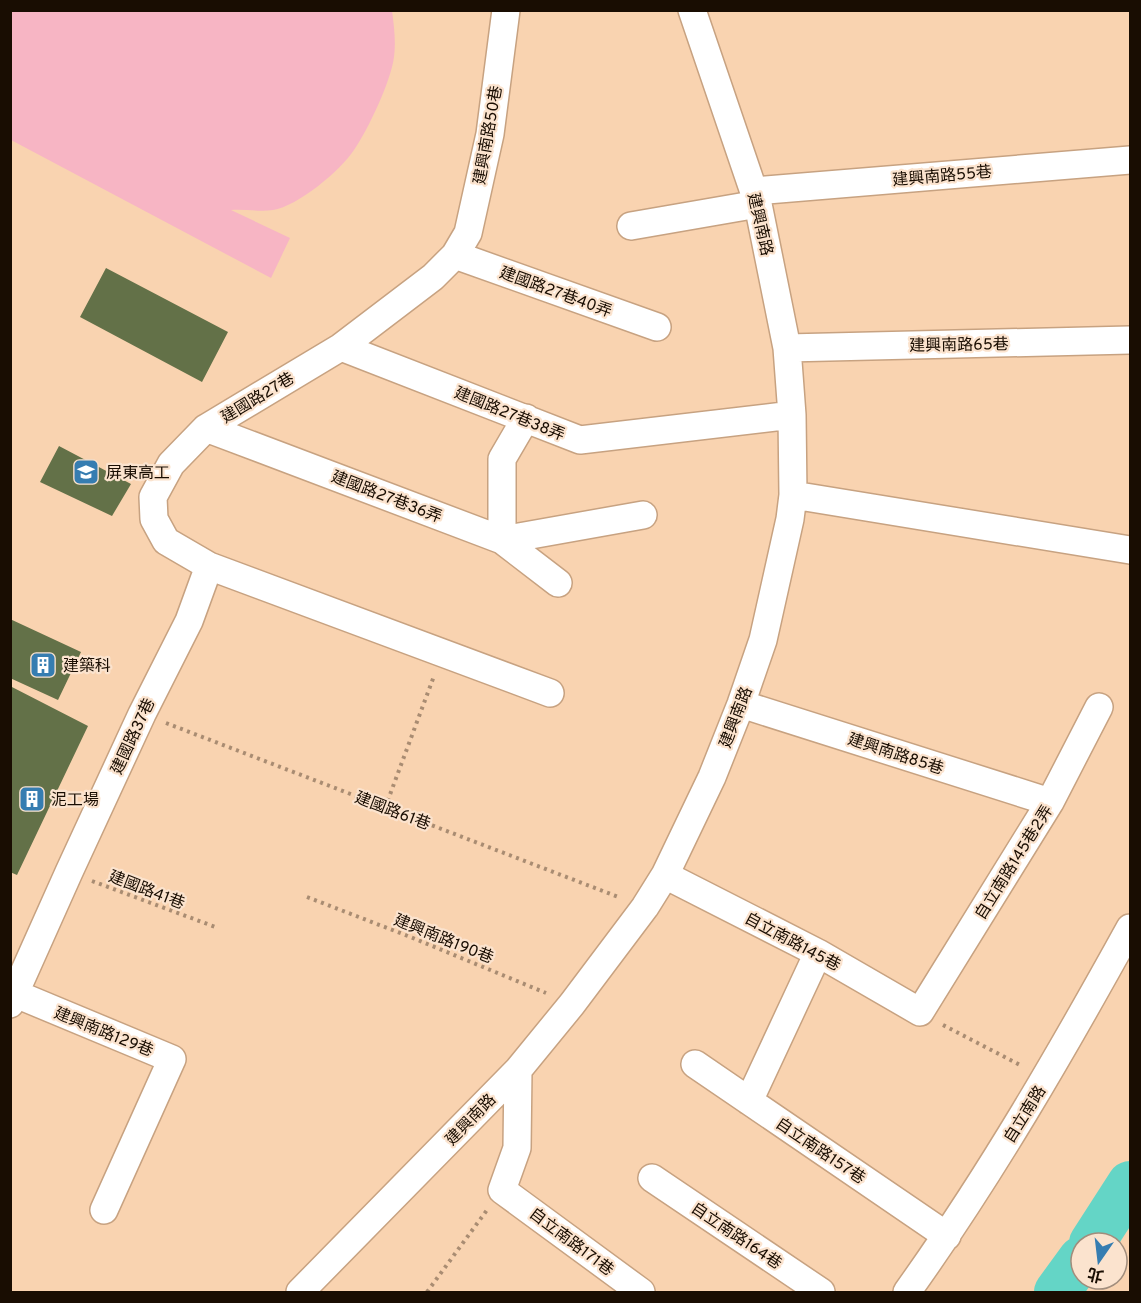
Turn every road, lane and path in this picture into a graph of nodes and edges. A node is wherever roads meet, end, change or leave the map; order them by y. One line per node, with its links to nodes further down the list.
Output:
1 (506, 10): 6 (street, 建興南路50巷)
2 (692, 10): 4 (street, 建興南路)
3 (1131, 160): 4 (street, 建興南路55巷)
4 (756, 198): 5 (street, 建興南路55巷); 10 (street, 建興南路)
5 (631, 226)
6 (455, 255): 7 (street, 建國路27巷40弄); 9 (street, 建國路27巷)
7 (657, 327)
8 (1131, 340): 10 (street, 建興南路65巷)
9 (341, 347): 12 (street, 建國路27巷38弄); 13 (street, 建國路27巷)
10 (787, 348): 11 (street, 建興南路)
11 (792, 415): 12 (street, 建國路27巷38弄); 14 (street, 建興南路)
12 (526, 418): 16 (street)
13 (206, 428): 16 (street, 建國路27巷36弄); 18 (street, 建國路27巷)
14 (793, 495): 17 (street); 22 (street, 建興南路)
15 (643, 515): 16 (street)
16 (502, 540): 19 (street, 建國路27巷36弄)
17 (1131, 550)
18 (209, 566): 20 (street); 24 (street, 建國路37巷)
19 (558, 583)
20 (442, 654): 21 (street); 26 (path)
21 (550, 693)
22 (741, 704): 25 (street, 建興南路85巷); 28 (street, 建興南路)
23 (1099, 707): 25 (street, 自立南路145巷2弄)
24 (142, 714): 26 (path, 建國路61巷); 27 (street, 建國路37巷)
25 (1050, 802): 36 (street, 自立南路145巷2弄)
26 (385, 808): 30 (path, 建國路61巷)
27 (69, 872): 31 (path, 建國路41巷); 34 (street, 建國路37巷)
28 (665, 875): 30 (street, 建興南路); 33 (street, 自立南路145巷)
29 (307, 897): 35 (path, 建興南路190巷)
30 (645, 907): 35 (street, 建興南路)
31 (218, 928)
32 (1131, 928): 39 (street, 自立南路)
33 (818, 953): 36 (street, 自立南路145巷); 40 (street)
34 (13, 999): 43 (street, 建興南路129巷)
35 (572, 1004): 38 (street, 建興南路)
36 (920, 1012): 39 (path)
37 (694, 1064): 40 (street, 自立南路157巷)
38 (518, 1070): 42 (street); 45 (street, 建興南路)
39 (1046, 1079): 44 (street, 自立南路)
40 (749, 1101): 44 (street, 自立南路157巷)
41 (652, 1178): 48 (street, 自立南路164巷)
42 (502, 1190): 46 (path); 47 (street, 自立南路171巷)
43 (104, 1210)
44 (947, 1236): 49 (street, 自立南路)
45 (300, 1293)
46 (427, 1293)
47 (641, 1293)
48 (821, 1293)
49 (907, 1293)

